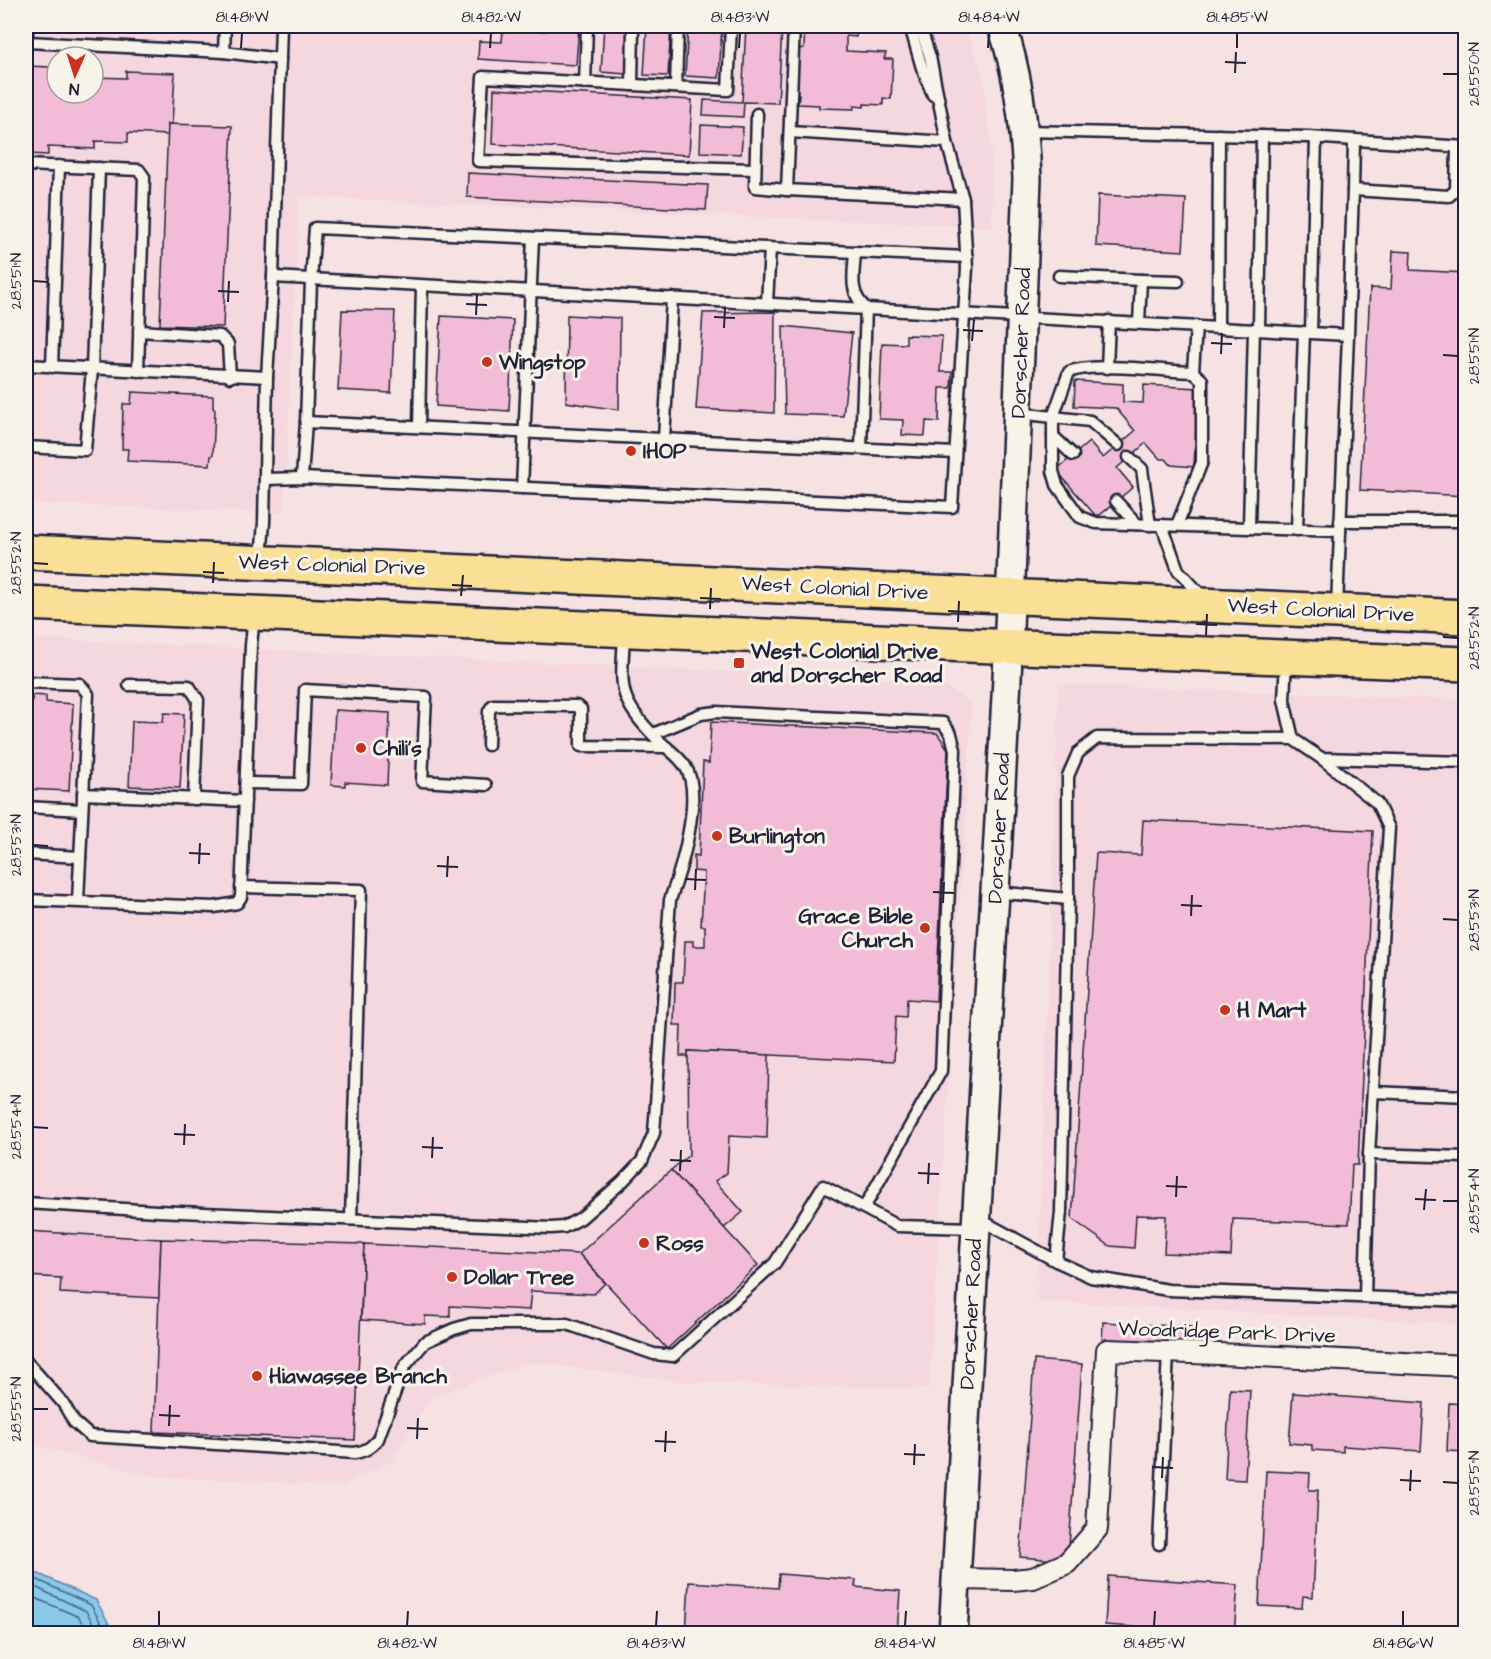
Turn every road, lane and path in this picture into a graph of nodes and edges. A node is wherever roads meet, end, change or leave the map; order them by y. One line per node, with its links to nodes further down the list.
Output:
1 (27, 26): 12 (lane)
2 (225, 26): 12 (lane)
3 (281, 26): 13 (lane)
4 (586, 26): 14 (lane)
5 (633, 26): 15 (lane)
6 (678, 26): 16 (lane)
7 (731, 26): 16 (lane)
8 (794, 26): 20 (lane)
9 (910, 26): 18 (lane)
10 (920, 26): 18 (lane)
11 (1002, 26): 19 (street, Dorscher Road)
12 (224, 52): 13 (lane)
13 (280, 58): 39 (lane)
14 (585, 83): 15 (lane); 30 (lane)
15 (632, 85): 16 (lane)
16 (676, 87)
17 (757, 114): 30 (lane)
18 (944, 120): 25 (lane)
19 (1025, 130): 21 (lane); 49 (street, Dorscher Road)
20 (790, 132): 25 (lane); 31 (lane)
21 (1219, 135): 22 (lane); 53 (lane)
22 (1262, 136): 23 (lane); 54 (lane)
23 (1316, 138): 24 (lane); 56 (lane)
24 (1354, 140): 26 (lane); 32 (lane)
25 (947, 142): 33 (lane)
26 (1461, 147): 32 (lane)
27 (26, 165): 28 (lane)
28 (59, 166): 29 (lane); 59 (lane)
29 (99, 168): 55 (lane); 61 (lane)
30 (755, 169): 31 (lane)
31 (787, 190): 33 (lane)
32 (1353, 190): 57 (lane)
33 (963, 200): 37 (lane)
34 (533, 238): 35 (lane); 40 (lane); 44 (lane)
35 (770, 248): 36 (lane); 46 (lane)
36 (855, 252): 37 (lane); 47 (lane)
37 (967, 257): 48 (lane)
38 (1059, 276): 41 (lane)
39 (273, 277): 40 (lane); 65 (lane)
40 (311, 280): 43 (lane); 68 (lane)
41 (1141, 280): 42 (lane); 51 (lane)
42 (1178, 281)
43 (423, 286): 44 (lane); 69 (lane)
44 (530, 291): 45 (lane); 70 (lane)
45 (672, 298): 46 (lane); 72 (lane)
46 (767, 303): 47 (lane)
47 (866, 308): 48 (lane); 75 (lane)
48 (963, 313): 49 (lane); 76 (lane)
49 (1022, 316): 50 (lane); 66 (street, Dorscher Road)
50 (1109, 321): 51 (lane); 60 (lane)
51 (1138, 323): 52 (lane)
52 (1196, 326): 53 (lane); 63 (lane)
53 (1218, 327): 54 (lane)
54 (1256, 329): 56 (lane); 88 (lane)
55 (139, 331): 62 (lane); 64 (lane)
56 (1307, 332): 57 (lane); 89 (lane)
57 (1348, 334): 87 (lane)
58 (26, 365): 59 (lane)
59 (52, 367): 61 (lane)
60 (1107, 368): 63 (lane); 67 (lane)
61 (92, 369): 62 (lane); 74 (lane)
62 (138, 371): 64 (lane)
63 (1193, 372): 86 (lane)
64 (230, 377): 65 (lane)
65 (267, 377): 80 (lane)
66 (1018, 413): 67 (lane); 92 (street, Dorscher Road)
67 (1053, 417): 71 (lane); 73 (lane)
68 (306, 422): 69 (lane); 79 (lane)
69 (418, 427): 70 (lane)
70 (524, 432): 72 (lane); 81 (lane)
71 (1053, 436): 77 (lane); 84 (lane)
72 (664, 439): 75 (lane)
73 (1118, 445)
74 (26, 447)
75 (861, 448): 76 (lane)
76 (955, 453): 81 (lane)
77 (1073, 455)
78 (1129, 457): 85 (lane)
79 (302, 478): 80 (lane); 81 (lane)
80 (266, 479): 91 (lane)
81 (522, 488)
82 (1116, 501): 84 (lane)
83 (1466, 521): 87 (lane)
84 (1137, 524): 85 (lane)
85 (1156, 525): 86 (lane); 94 (lane)
86 (1177, 525): 88 (lane)
87 (1340, 526): 89 (lane); 95 (lane)
88 (1249, 527): 89 (lane)
89 (1298, 530)
90 (26, 552): 91 (highway, West Colonial Drive)
91 (260, 562): 92 (highway, West Colonial Drive); 96 (highway)
92 (1011, 596): 94 (highway, West Colonial Drive); 99 (street, Dorscher Road)
93 (26, 603): 96 (highway)
94 (1212, 605): 95 (highway, West Colonial Drive)
95 (1337, 611): 97 (highway, West Colonial Drive)
96 (255, 613): 98 (highway); 110 (lane)
97 (1466, 617)
98 (625, 629): 99 (highway); 104 (lane)
99 (1009, 646): 100 (highway); 120 (street, Dorscher Road)
100 (1286, 657): 101 (highway); 105 (lane)
101 (1466, 664)
102 (26, 682): 112 (lane)
103 (129, 685): 113 (lane)
104 (652, 734): 107 (lane); 129 (lane)
105 (1293, 739): 108 (lane); 121 (lane)
106 (488, 745): 107 (lane)
107 (666, 747): 130 (lane)
108 (1321, 758): 109 (lane); 124 (lane)
109 (1466, 762)
110 (246, 783): 111 (lane); 114 (lane)
111 (486, 785)
112 (83, 794): 113 (lane); 116 (lane)
113 (194, 799): 114 (lane)
114 (245, 801): 119 (lane)
115 (26, 807): 116 (lane)
116 (82, 810): 118 (lane)
117 (26, 854): 118 (lane)
118 (80, 857): 123 (lane)
119 (242, 887): 123 (lane); 130 (lane)
120 (995, 892): 121 (lane); 131 (street, Dorscher Road)
121 (1068, 899): 132 (lane)
122 (26, 900): 123 (lane)
123 (78, 902)
124 (1373, 1092): 125 (lane); 126 (lane)
125 (1466, 1096)
126 (1369, 1154): 127 (lane); 133 (lane)
127 (1466, 1157)
128 (26, 1203): 130 (lane)
129 (864, 1208): 131 (lane); 136 (lane)
130 (351, 1219)
131 (976, 1223): 132 (lane); 139 (street, Dorscher Road)
132 (1056, 1261): 133 (lane)
133 (1365, 1298): 134 (lane)
134 (1466, 1301)
135 (1168, 1353): 137 (street, Woodridge Park Drive); 138 (lane); 139 (street, Woodridge Park Drive)
136 (26, 1361)
137 (1466, 1366)
138 (1159, 1544)
139 (956, 1579): 140 (street, Dorscher Road)
140 (953, 1634)

